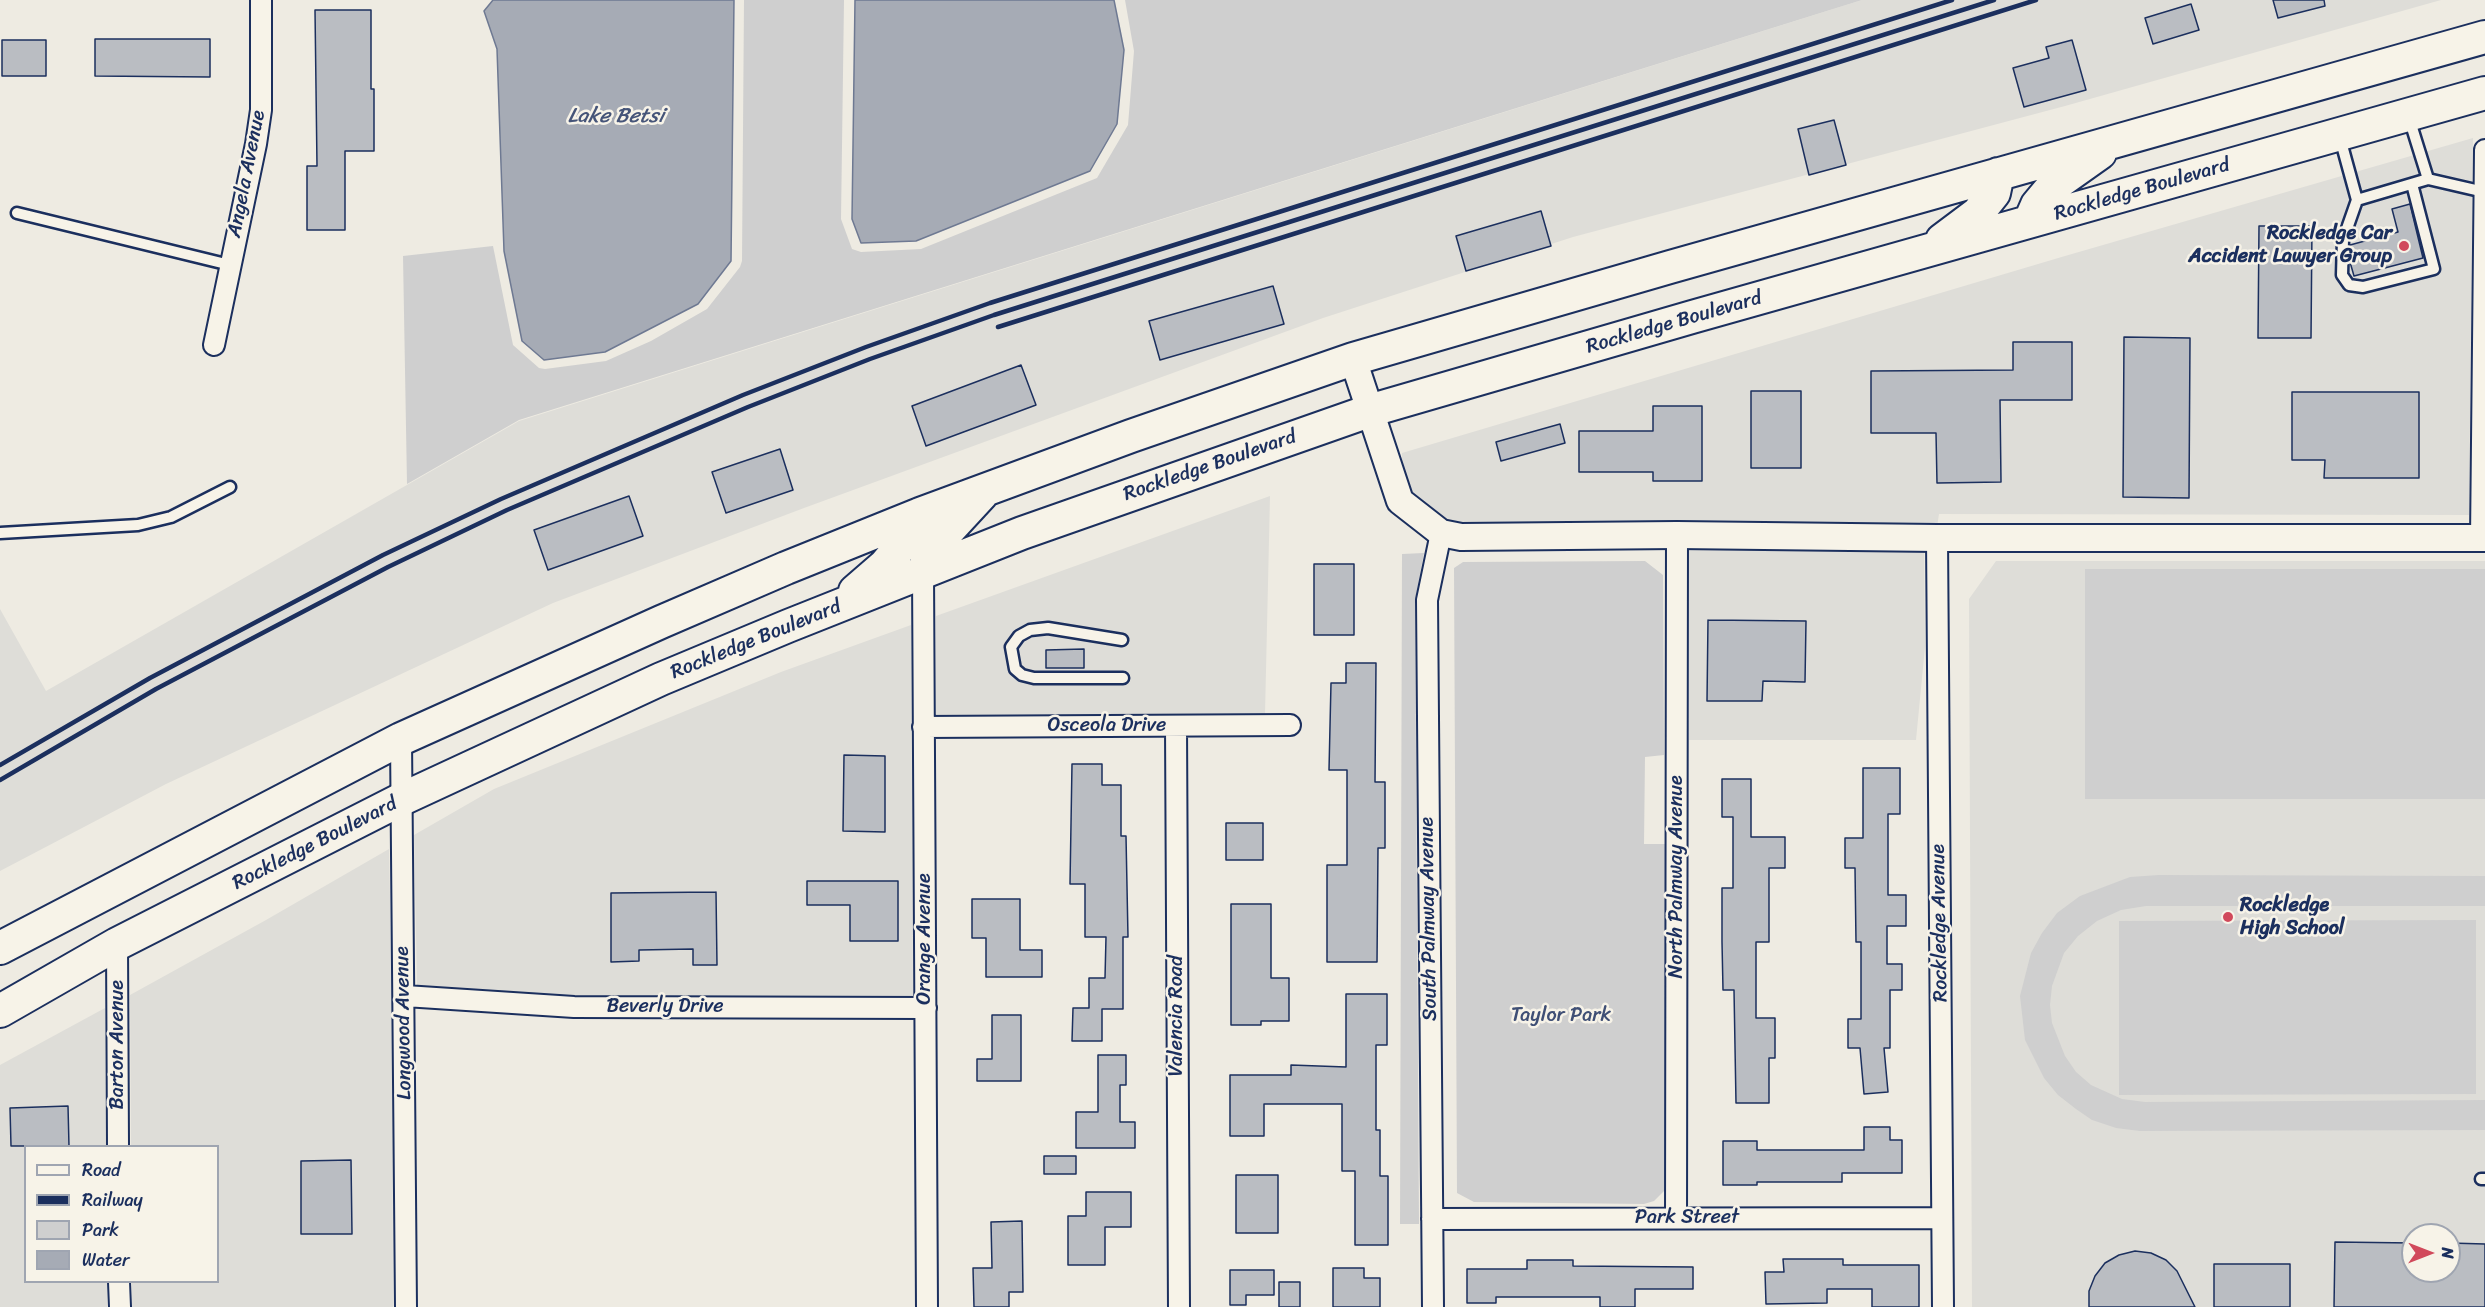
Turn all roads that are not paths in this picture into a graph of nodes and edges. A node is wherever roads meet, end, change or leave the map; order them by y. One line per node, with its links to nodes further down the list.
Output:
1 (261, 0): 16 (street, Angela Avenue)
2 (2485, 37): 6 (main road)
3 (2485, 93): 4 (main road, Rockledge Boulevard)
4 (2408, 115): 5 (main road, Rockledge Boulevard); 9 (lane)
5 (2339, 134): 12 (lane); 14 (main road, Rockledge Boulevard)
6 (2118, 140): 8 (main road); 14 (main road)
7 (2485, 150): 11 (street)
8 (1998, 174): 15 (main road); 18 (main road)
9 (2428, 179): 10 (lane); 11 (lane)
10 (2412, 184): 12 (lane); 12 (lane)
11 (2484, 192): 27 (street)
12 (2356, 200)
13 (17, 213): 16 (lane)
14 (2030, 221): 15 (main road, Rockledge Boulevard)
15 (1930, 250): 19 (main road, Rockledge Boulevard)
16 (230, 265): 17 (street, Angela Avenue)
17 (214, 345)
18 (1353, 359): 19 (street); 21 (main road)
19 (1371, 410): 24 (street); 28 (main road, Rockledge Boulevard)
20 (230, 487): 23 (lane)
21 (987, 489): 22 (main road); 28 (main road)
22 (920, 514): 29 (main road); 35 (main road)
23 (0, 533)
24 (1451, 535): 25 (street); 45 (street, South Palmway Avenue)
25 (1677, 535): 26 (street); 43 (street, North Palmway Avenue)
26 (1937, 538): 27 (street); 44 (street, Rockledge Avenue)
27 (2483, 538)
28 (924, 572): 29 (main road, Rockledge Boulevard); 34 (street, Orange Avenue)
29 (838, 606): 36 (main road, Rockledge Boulevard)
30 (1122, 640): 31 (lane)
31 (1123, 678)
32 (1290, 725): 33 (street, Osceola Drive)
33 (1176, 726): 34 (street, Osceola Drive); 50 (street, Valencia Road)
34 (923, 728): 40 (street, Orange Avenue)
35 (401, 739): 36 (street, Longwood Avenue); 38 (main road)
36 (400, 800): 37 (main road, Rockledge Boulevard); 39 (street, Longwood Avenue)
37 (117, 944): 41 (main road, Rockledge Boulevard); 42 (street, Barton Avenue)
38 (0, 948)
39 (405, 996): 40 (street, Beverly Drive); 48 (street, Longwood Avenue)
40 (926, 1008): 49 (street, Orange Avenue)
41 (0, 1011)
42 (118, 1145)
43 (1676, 1218): 44 (street, Park Street); 45 (street, Park Street)
44 (1942, 1218): 52 (street, Rockledge Avenue)
45 (1432, 1219): 51 (street, South Palmway Avenue)
46 (119, 1283): 47 (street)
47 (120, 1307)
48 (406, 1307)
49 (927, 1307)
50 (1179, 1307)
51 (1433, 1307)
52 (1943, 1307)

